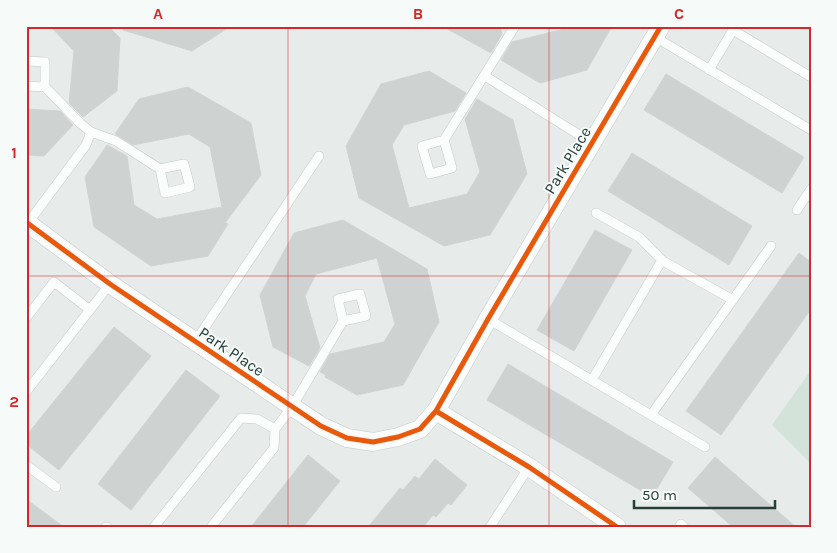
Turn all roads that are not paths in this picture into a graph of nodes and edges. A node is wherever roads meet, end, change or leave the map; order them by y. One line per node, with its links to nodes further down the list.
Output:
1 (515, 26): 5 (lane)
2 (658, 31): 4 (lane); 12 (street, Park Place)
3 (26, 61): 8 (lane)
4 (709, 70): 6 (lane); 9 (lane)
5 (485, 76): 11 (lane); 12 (lane)
6 (811, 77)
7 (26, 86): 8 (lane)
8 (45, 87): 10 (lane)
9 (811, 130)
10 (91, 132): 14 (lane); 18 (lane)
11 (444, 140)
12 (592, 143): 25 (street, Park Place)
13 (319, 156): 27 (lane)
14 (160, 170)
15 (811, 189): 16 (lane)
16 (796, 210)
17 (596, 213): 20 (lane)
18 (27, 222): 21 (street, Park Place)
19 (771, 246): 22 (lane)
20 (662, 260): 22 (lane); 28 (lane)
21 (110, 284): 23 (lane); 27 (street, Park Place)
22 (734, 300): 32 (lane)
23 (90, 310): 24 (lane); 29 (lane)
24 (26, 318)
25 (488, 319): 28 (lane); 31 (street, Park Place)
26 (343, 321): 30 (lane)
27 (195, 342): 30 (street, Park Place)
28 (592, 380): 32 (lane)
29 (26, 392)
30 (292, 407): 31 (street, Park Place); 33 (lane)
31 (436, 411): 36 (street)
32 (651, 415): 34 (lane)
33 (275, 429): 38 (lane); 39 (lane)
34 (705, 447)
35 (26, 465): 37 (lane)
36 (529, 467): 40 (lane); 41 (street)
37 (56, 487)
38 (154, 527)
39 (211, 527)
40 (490, 527)
41 (617, 527)
42 (679, 527): 43 (lane)
43 (684, 527)

